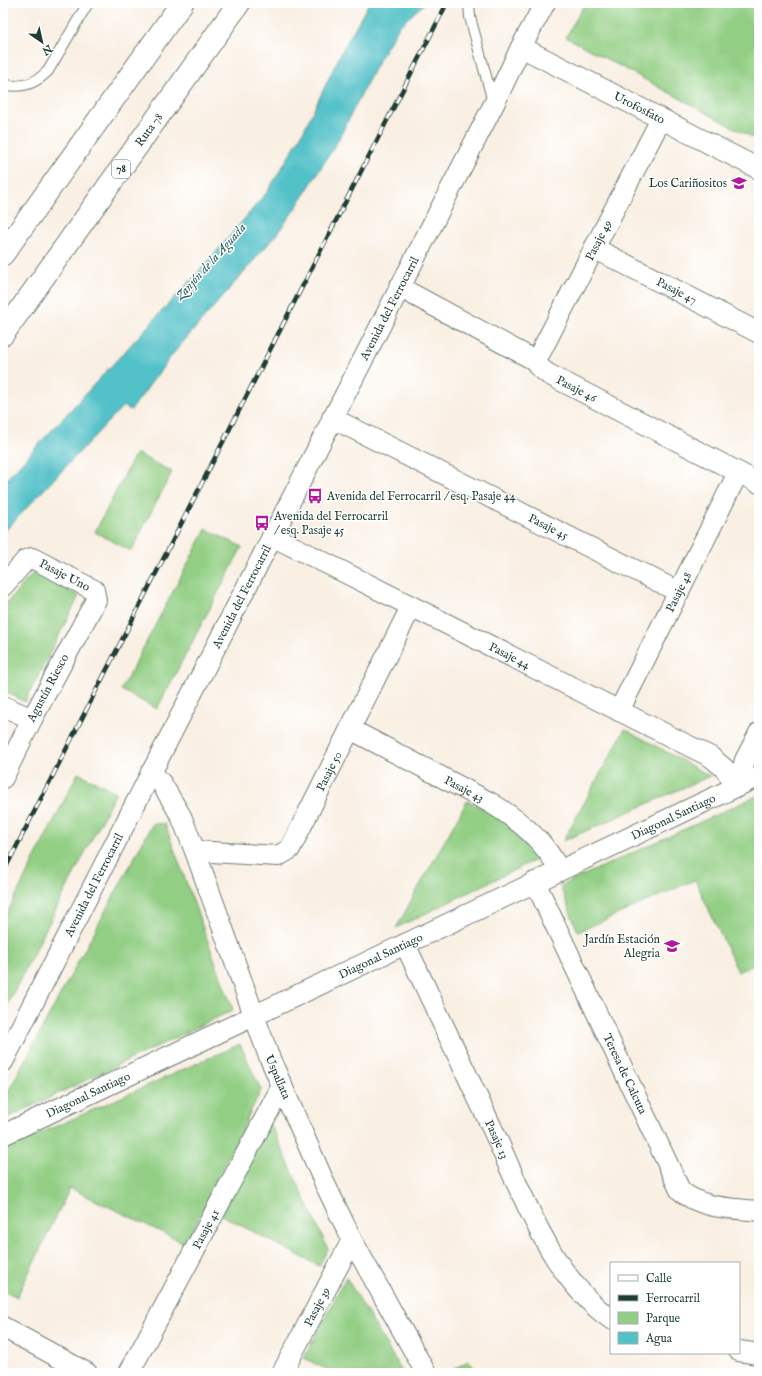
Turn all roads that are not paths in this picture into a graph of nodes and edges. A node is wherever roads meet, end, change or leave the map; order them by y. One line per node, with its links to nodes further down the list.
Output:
1 (88, 3): 7 (lane)
2 (182, 3): 12 (highway)
3 (239, 3): 15 (highway, Ruta 78 / 78)
4 (469, 3): 8 (lane)
5 (545, 3): 6 (street, Avenida del Ferrocarril)
6 (521, 47): 8 (street, Avenida del Ferrocarril); 9 (street, Urofosfato)
7 (3, 84)
8 (494, 104): 13 (street, Avenida del Ferrocarril)
9 (661, 119): 10 (street, Urofosfato); 11 (street, Pasaje 49)
10 (759, 169)
11 (594, 248): 14 (street, Pasaje 47); 16 (street, Pasaje 49)
12 (3, 254)
13 (399, 287): 16 (street, Pasaje 46); 17 (street, Avenida del Ferrocarril)
14 (759, 332)
15 (3, 334)
16 (536, 361): 18 (street, Pasaje 46)
17 (332, 418): 20 (street, Avenida del Ferrocarril); 22 (street, Pasaje 45)
18 (738, 473): 19 (street, Pasaje 46); 22 (street, Pasaje 48)
19 (759, 483)
20 (272, 536): 24 (street, Pasaje 44); 30 (street, Avenida del Ferrocarril)
21 (3, 586): 23 (street, Pasaje Uno)
22 (678, 592): 26 (street, Pasaje 48)
23 (96, 600): 27 (street, Agustín Riesco)
24 (411, 607): 26 (street, Pasaje 44); 28 (street, Pasaje 50)
25 (3, 706): 27 (street)
26 (618, 711): 33 (street, Pasaje 44)
27 (32, 718): 32 (street, Agustín Riesco)
28 (350, 729): 34 (street, Pasaje 50); 35 (street, Pasaje 43)
29 (759, 733): 33 (street)
30 (151, 772): 34 (street, Uspallata); 39 (street, Avenida del Ferrocarril)
31 (759, 776): 33 (street, Diagonal Santiago)
32 (3, 778)
33 (737, 787): 35 (street, Diagonal Santiago)
34 (195, 851): 38 (street, Uspallata)
35 (559, 871): 36 (street, Diagonal Santiago)
36 (535, 882): 37 (street, Diagonal Santiago); 42 (street, Teresa de Calcuta)
37 (404, 944): 38 (street, Diagonal Santiago); 44 (street, Pasaje 13)
38 (254, 1016): 40 (street, Uspallata); 41 (street, Diagonal Santiago)
39 (3, 1062)
40 (282, 1086): 43 (street, Uspallata); 49 (street, Pasaje 41)
41 (3, 1135)
42 (759, 1211)
43 (352, 1240): 50 (street, Pasaje 39); 51 (street, Uspallata)
44 (610, 1318)
45 (3, 1327): 48 (street)
46 (740, 1351): 47 (street)
47 (759, 1354)
48 (87, 1373)
49 (129, 1373)
50 (282, 1373)
51 (426, 1373)

